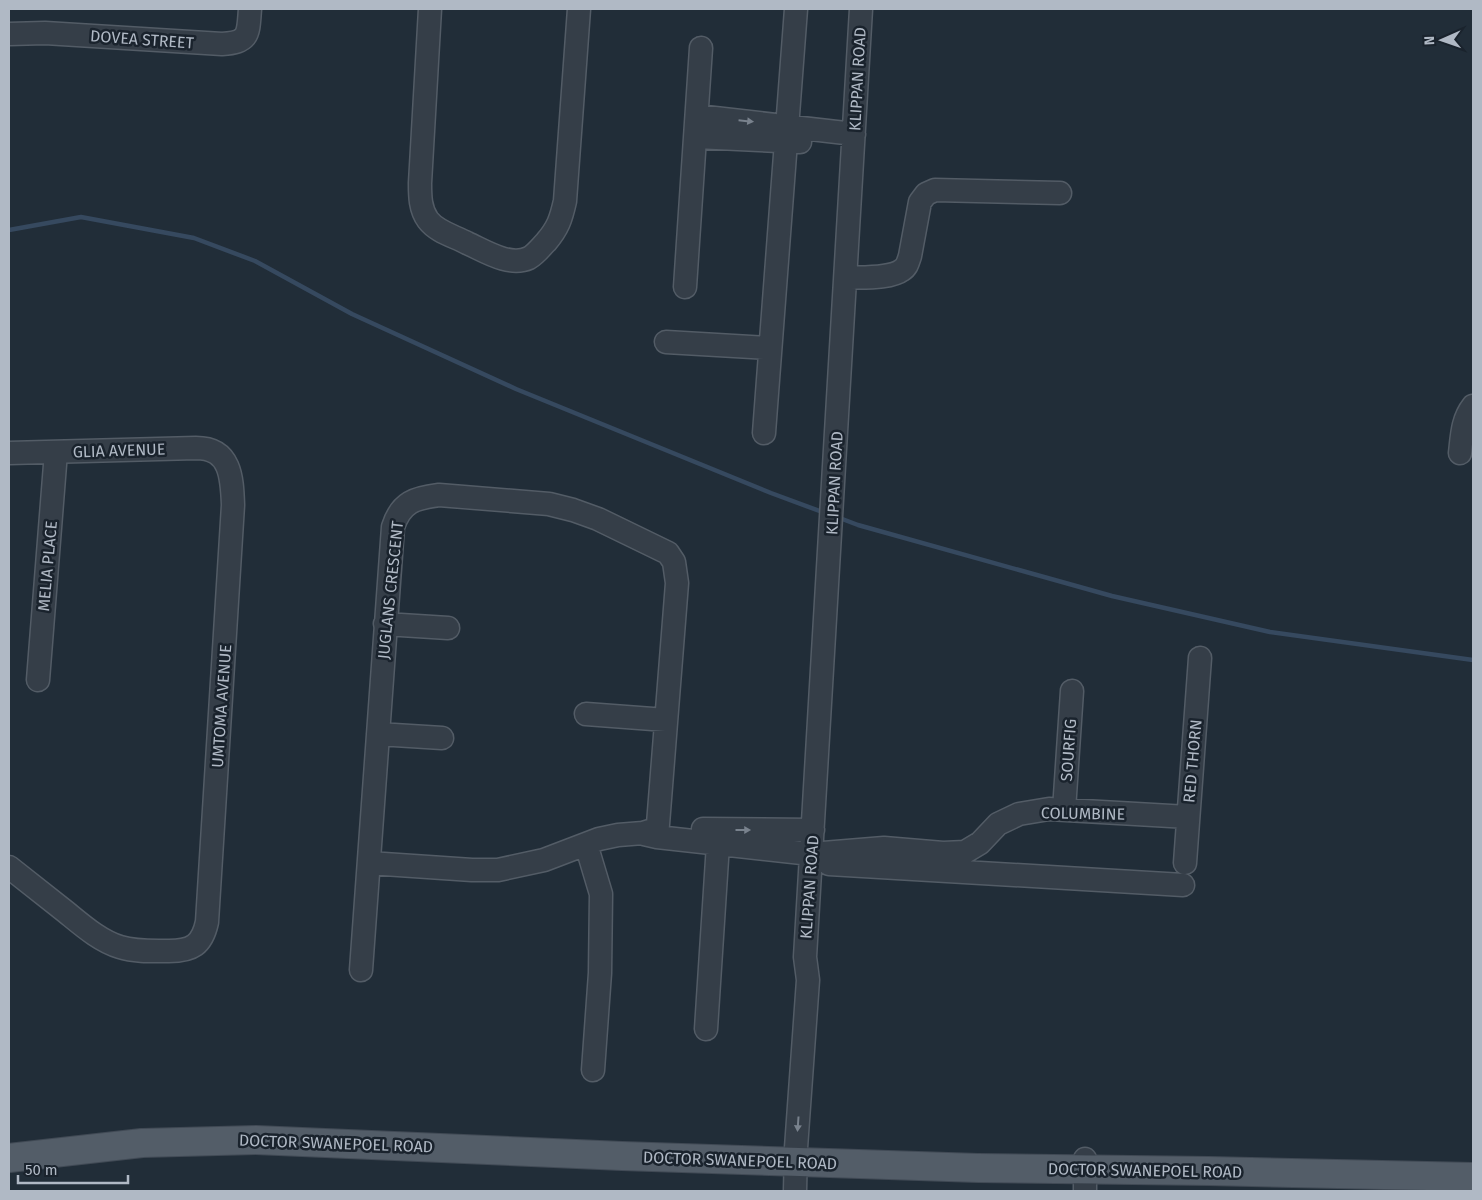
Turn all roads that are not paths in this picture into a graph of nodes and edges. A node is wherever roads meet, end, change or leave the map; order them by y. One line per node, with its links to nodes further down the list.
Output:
1 (250, 9): 6 (street, DOVEA STREET)
2 (430, 9): 3 (street)
3 (579, 9)
4 (796, 9): 9 (street)
5 (861, 9): 10 (street, KLIPPAN ROAD)
6 (9, 34)
7 (701, 48): 8 (street)
8 (696, 126): 9 (street); 13 (street)
9 (787, 134): 10 (street); 15 (street)
10 (854, 140): 12 (street, KLIPPAN ROAD)
11 (1060, 192): 12 (street)
12 (846, 278): 33 (street, KLIPPAN ROAD)
13 (685, 287)
14 (666, 342): 15 (street)
15 (770, 348): 17 (street)
16 (1473, 406): 20 (street)
17 (764, 433)
18 (56, 452): 19 (street, GLIA AVENUE); 21 (street, GLIA AVENUE); 25 (street, MELIA PLACE)
19 (9, 453)
20 (1460, 453)
21 (225, 460): 39 (street, UMTOMA AVENUE)
22 (386, 624): 23 (street); 28 (street, JUGLANS CRESCENT); 29 (street, JUGLANS CRESCENT)
23 (448, 628)
24 (1200, 658): 32 (street, RED THORN)
25 (38, 680)
26 (1072, 690): 31 (street, SOURFIG)
27 (586, 714): 28 (street)
28 (666, 720): 34 (street, JUGLANS CRESCENT)
29 (378, 734): 30 (street); 38 (street, JUGLANS CRESCENT)
30 (442, 738)
31 (1064, 810): 32 (street, COLUMBINE); 37 (street, COLUMBINE)
32 (1188, 817): 37 (street, RED THORN)
33 (813, 830): 34 (street, one-way to 33); 37 (street, KLIPPAN ROAD)
34 (652, 833): 35 (street); 36 (street)
35 (586, 844): 38 (street); 42 (street)
36 (718, 844): 37 (street); 41 (street)
37 (811, 858): 44 (street, KLIPPAN ROAD)
38 (369, 862): 40 (street, JUGLANS CRESCENT)
39 (9, 867)
40 (361, 970)
41 (706, 1029)
42 (593, 1070)
43 (9, 1151): 44 (main road, DOCTOR SWANEPOEL ROAD)
44 (788, 1155): 45 (main road, DOCTOR SWANEPOEL ROAD); 47 (main road, DOCTOR SWANEPOEL ROAD); 49 (street, KLIPPAN ROAD); 50 (street, KLIPPAN ROAD)
45 (9, 1158)
46 (1473, 1167): 47 (main road, DOCTOR SWANEPOEL ROAD)
47 (1085, 1173): 48 (main road, DOCTOR SWANEPOEL ROAD)
48 (1473, 1177)
49 (780, 1191)
50 (795, 1191)

